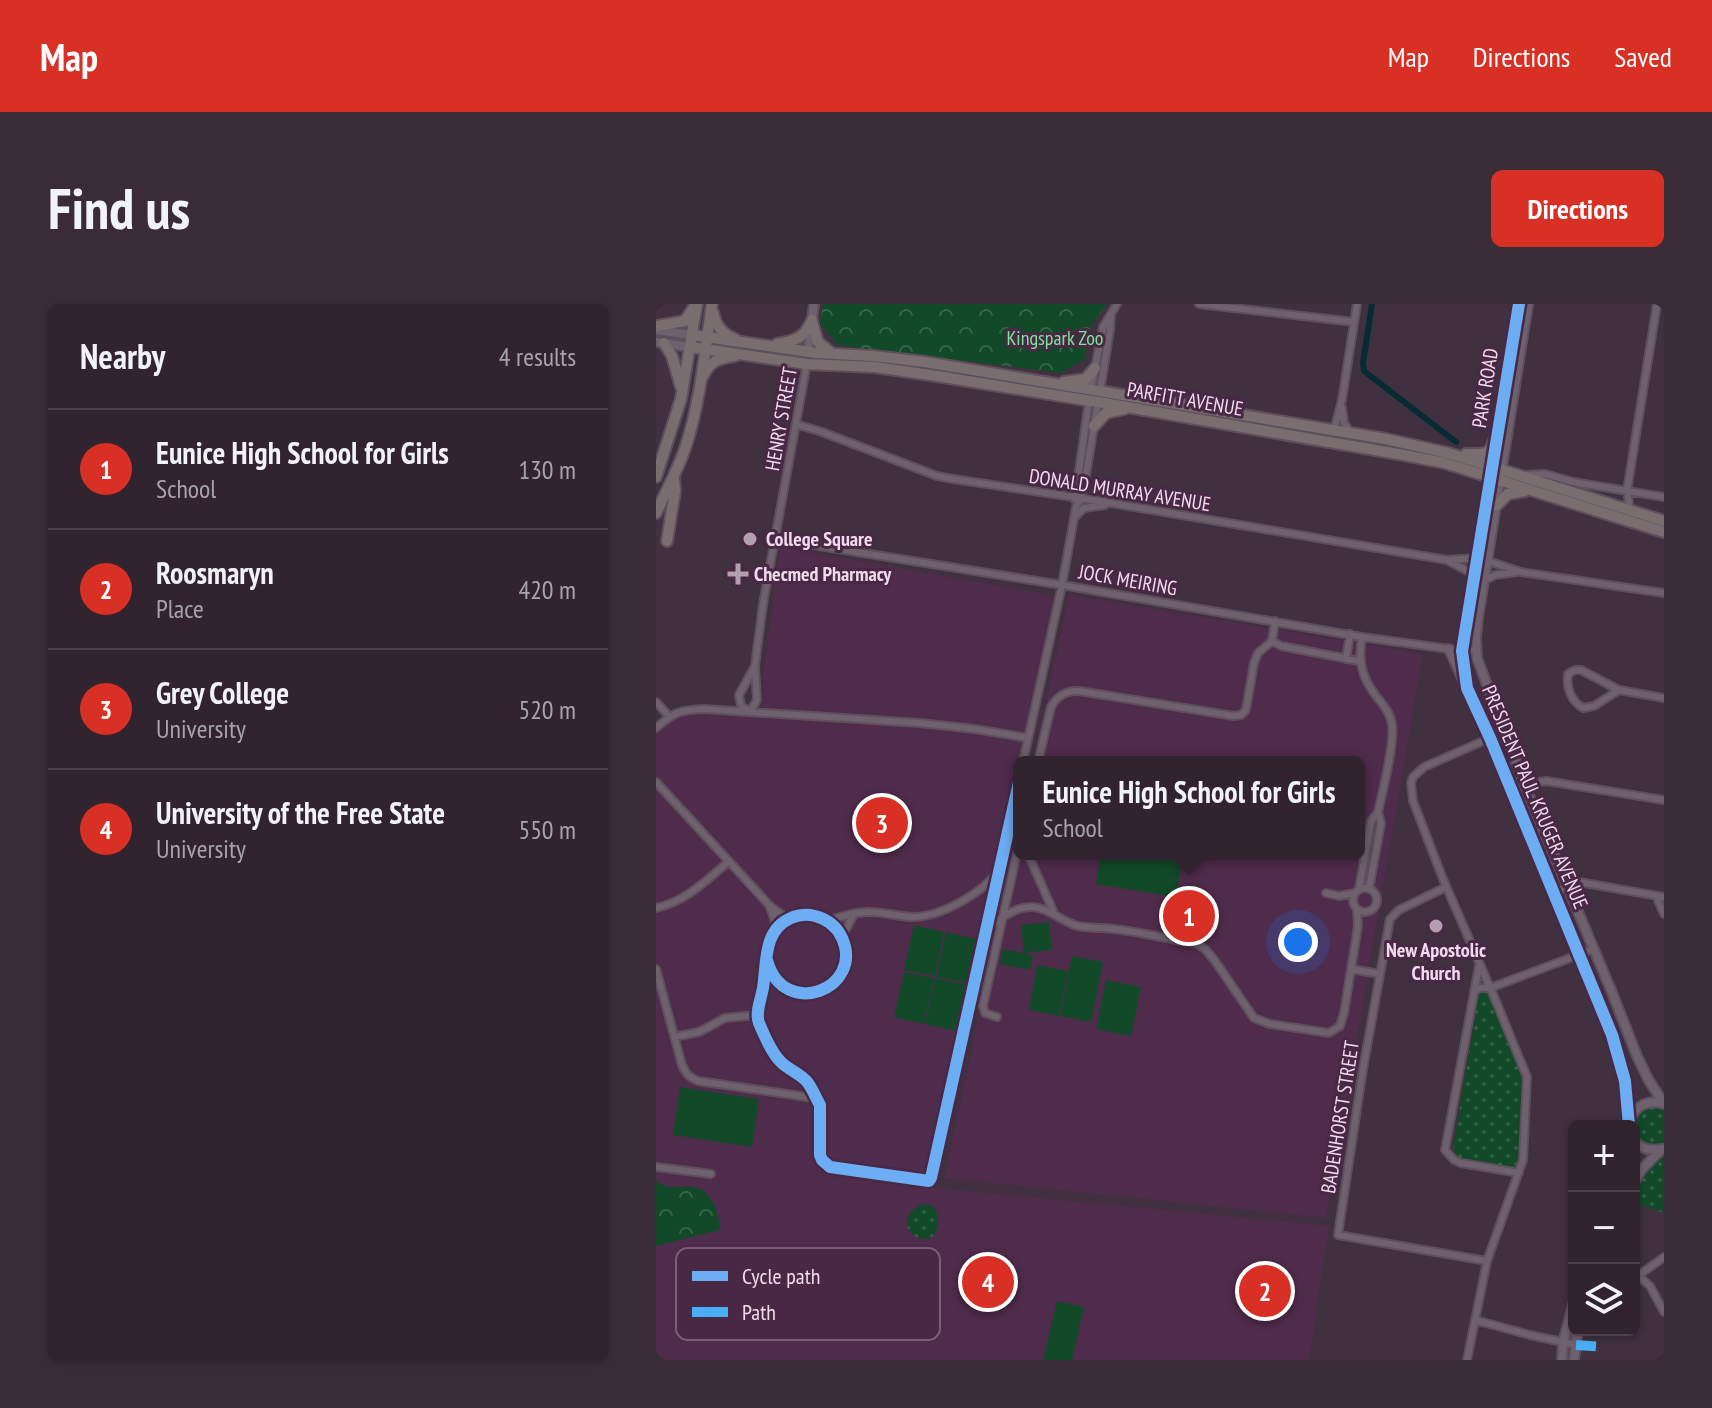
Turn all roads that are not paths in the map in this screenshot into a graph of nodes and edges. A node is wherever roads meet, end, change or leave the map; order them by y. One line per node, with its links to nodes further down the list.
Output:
1 (696, 304): 13 (highway); 14 (highway)
2 (712, 304): 16 (highway); 19 (highway)
3 (814, 304): 11 (street, HENRY STREET)
4 (1117, 304): 10 (street)
5 (1199, 304): 12 (street)
6 (1357, 304): 12 (street)
7 (1519, 304): 35 (street, PARK ROAD)
8 (1528, 304): 41 (street, PARK ROAD)
9 (1657, 304): 47 (street)
10 (1111, 314): 24 (street); 29 (street)
11 (812, 320): 17 (highway); 20 (street, HENRY STREET); 21 (highway)
12 (1354, 322): 30 (street)
13 (656, 328): 14 (street)
14 (692, 335): 16 (highway, PARFITT AVENUE); 18 (highway)
15 (660, 342): 18 (street); 28 (highway)
16 (706, 343): 18 (highway, PARFITT AVENUE); 19 (highway, PARFITT AVENUE); 27 (highway)
17 (765, 346): 19 (highway, PARFITT AVENUE); 20 (highway, PARFITT AVENUE)
18 (690, 347): 28 (highway)
19 (744, 348): 23 (highway, PARFITT AVENUE); 27 (highway)
20 (808, 351): 21 (highway, PARFITT AVENUE); 23 (street, HENRY STREET)
21 (837, 354): 22 (highway, PARFITT AVENUE)
22 (925, 362): 25 (highway); 26 (highway, PARFITT AVENUE)
23 (807, 364): 25 (highway, PARFITT AVENUE); 33 (street, HENRY STREET)
24 (1095, 368): 26 (highway); 29 (street)
25 (973, 382): 29 (highway, PARFITT AVENUE)
26 (1050, 383): 29 (highway, PARFITT AVENUE)
27 (700, 384): 44 (highway)
28 (682, 393): 43 (highway)
29 (1094, 396): 31 (highway, PARFITT AVENUE); 32 (highway, PARFITT AVENUE); 34 (street); 49 (street)
30 (1342, 400): 36 (street); 37 (street)
31 (1130, 408): 34 (highway); 38 (highway, PARFITT AVENUE)
32 (1267, 419): 36 (highway, PARFITT AVENUE); 38 (highway)
33 (796, 424): 49 (street, DONALD MURRAY AVENUE); 58 (street, HENRY STREET)
34 (1094, 426): 45 (street)
35 (1499, 429): 39 (highway); 41 (street, PARK ROAD)
36 (1334, 430): 37 (highway, PARFITT AVENUE); 40 (highway)
37 (1351, 433): 39 (highway, PARFITT AVENUE)
38 (1316, 440): 40 (highway, PARFITT AVENUE)
39 (1448, 453): 41 (highway, PARFITT AVENUE)
40 (1404, 455): 41 (highway, PARFITT AVENUE)
41 (1496, 474): 42 (highway, PARFITT AVENUE); 46 (highway, PARFITT AVENUE); 52 (street, PRESIDENT PAUL KRUGER AVENUE); 60 (street, PRESIDENT PAUL KRUGER AVENUE)
42 (1522, 476): 47 (street, PARFITT AVENUE); 53 (highway, PARFITT AVENUE)
43 (656, 477)
44 (673, 477): 54 (highway); 59 (highway)
45 (1085, 481): 49 (street); 50 (street)
46 (1535, 491): 52 (highway); 57 (highway, PARFITT AVENUE)
47 (1627, 491): 48 (street, PARFITT AVENUE); 53 (street)
48 (1664, 497)
49 (1078, 498): 50 (street, DONALD MURRAY AVENUE); 55 (street)
50 (1093, 500): 51 (street, DONALD MURRAY AVENUE)
51 (1117, 505): 55 (street); 61 (street, DONALD MURRAY AVENUE)
52 (1496, 506): 62 (street, PRESIDENT PAUL KRUGER AVENUE)
53 (1630, 510): 56 (highway, PARFITT AVENUE)
54 (656, 513)
55 (1074, 518): 65 (street)
56 (1664, 518)
57 (1664, 532)
58 (776, 539): 65 (street, JOCK MEIRING); 76 (street, HENRY STREET)
59 (667, 541)
60 (1477, 558): 61 (street, DONALD MURRAY AVENUE); 64 (street, PRESIDENT PAUL KRUGER AVENUE)
61 (1447, 560): 64 (street, DONALD MURRAY AVENUE)
62 (1488, 561): 63 (street); 64 (street, PRESIDENT PAUL KRUGER AVENUE)
63 (1521, 572): 64 (street); 66 (street)
64 (1479, 578): 72 (street, PRESIDENT PAUL KRUGER AVENUE); 73 (street, PRESIDENT PAUL KRUGER AVENUE)
65 (1062, 585): 67 (street, JOCK MEIRING); 86 (street)
66 (1664, 593)
67 (1275, 621): 68 (street, JOCK MEIRING); 70 (street)
68 (1350, 634): 69 (street, JOCK MEIRING); 74 (street)
69 (1362, 637): 71 (street, JOCK MEIRING); 75 (street)
70 (1272, 641): 74 (street); 89 (street)
71 (1449, 649): 72 (street, JOCK MEIRING); 77 (street)
72 (1462, 651): 73 (street, JOCK MEIRING); 77 (street, PRESIDENT PAUL KRUGER AVENUE)
73 (1476, 651): 91 (street, PRESIDENT PAUL KRUGER AVENUE)
74 (1346, 659): 75 (street)
75 (1359, 661): 95 (street)
76 (755, 666): 80 (street); 83 (street)
77 (1467, 688): 87 (street, PRESIDENT PAUL KRUGER AVENUE)
78 (1619, 690): 78 (street); 79 (street)
79 (1664, 698)
80 (739, 700): 82 (street); 83 (street)
81 (656, 702): 84 (street)
82 (724, 710): 83 (street); 84 (street)
83 (750, 712): 86 (street)
84 (669, 716): 85 (street)
85 (658, 723)
86 (1028, 738): 88 (street)
87 (1490, 738): 92 (street, PRESIDENT PAUL KRUGER AVENUE); 103 (street)
88 (1024, 756)
89 (1039, 756)
90 (656, 782): 100 (street)
91 (1525, 786): 92 (street); 93 (street); 102 (street, PRESIDENT PAUL KRUGER AVENUE)
92 (1511, 792): 107 (street, PRESIDENT PAUL KRUGER AVENUE)
93 (1664, 800)
94 (1013, 811): 101 (street)
95 (1378, 812): 96 (street); 104 (street)
96 (1365, 851)
97 (1015, 860): 116 (street)
98 (1031, 860): 115 (street)
99 (1363, 860): 105 (street)
100 (729, 861): 110 (street); 111 (street)
101 (1002, 865): 113 (street); 119 (street)
102 (1568, 886): 107 (street); 109 (street); 122 (street, PRESIDENT PAUL KRUGER AVENUE)
103 (1446, 887): 125 (street); 128 (street, BADENHORST STREET)
104 (1369, 889): 105 (street); 112 (street)
105 (1357, 891): 108 (street); 112 (street)
106 (1326, 893): 108 (street)
107 (1554, 893): 123 (street, PRESIDENT PAUL KRUGER AVENUE)
108 (1339, 896): 112 (street)
109 (1660, 896): 114 (street)
110 (770, 906): 117 (street); 120 (street)
111 (656, 908)
112 (1358, 908): 127 (street)
113 (854, 914): 118 (street); 121 (street)
114 (1664, 914)
115 (1055, 916): 116 (street); 127 (street)
116 (1003, 917): 119 (street); 136 (street)
117 (788, 919): 118 (street); 120 (street)
118 (827, 921): 121 (street)
119 (987, 929): 138 (street)
120 (775, 930): 124 (street)
121 (842, 937): 129 (street)
122 (1594, 949): 123 (street); 132 (street, PRESIDENT PAUL KRUGER AVENUE)
123 (1579, 954): 130 (street); 134 (street, PRESIDENT PAUL KRUGER AVENUE)
124 (767, 960): 129 (street); 131 (street)
125 (1479, 966): 130 (street); 133 (street)
126 (656, 969): 137 (street)
127 (1351, 969): 128 (street)
128 (1380, 974): 149 (street, BADENHORST STREET)
129 (781, 985): 131 (street)
130 (1490, 988): 133 (street); 145 (street)
131 (763, 989): 135 (street)
132 (1611, 990): 134 (street); 139 (street, PRESIDENT PAUL KRUGER AVENUE)
133 (1474, 991): 145 (street)
134 (1596, 996): 140 (street, PRESIDENT PAUL KRUGER AVENUE)
135 (757, 1015): 137 (street); 138 (street)
136 (997, 1017)
137 (674, 1037): 138 (street)
138 (814, 1098)
139 (1664, 1104): 141 (street)
140 (1629, 1120)
141 (1631, 1120)
142 (1640, 1145): 143 (street)
143 (1663, 1149): 146 (street)
144 (656, 1167): 147 (street)
145 (1520, 1170): 149 (street)
146 (1640, 1172)
147 (711, 1174)
148 (1664, 1257): 150 (street)
149 (1487, 1261): 153 (street)
150 (1640, 1272)
151 (1640, 1277): 152 (street)
152 (1664, 1312)
153 (1475, 1320): 156 (street); 158 (street)
154 (1568, 1324): 156 (street)
155 (1577, 1336): 157 (street)
156 (1563, 1343): 157 (street); 159 (street)
157 (1576, 1345): 160 (street)
158 (1467, 1360)
159 (1562, 1360)
160 (1574, 1360)

